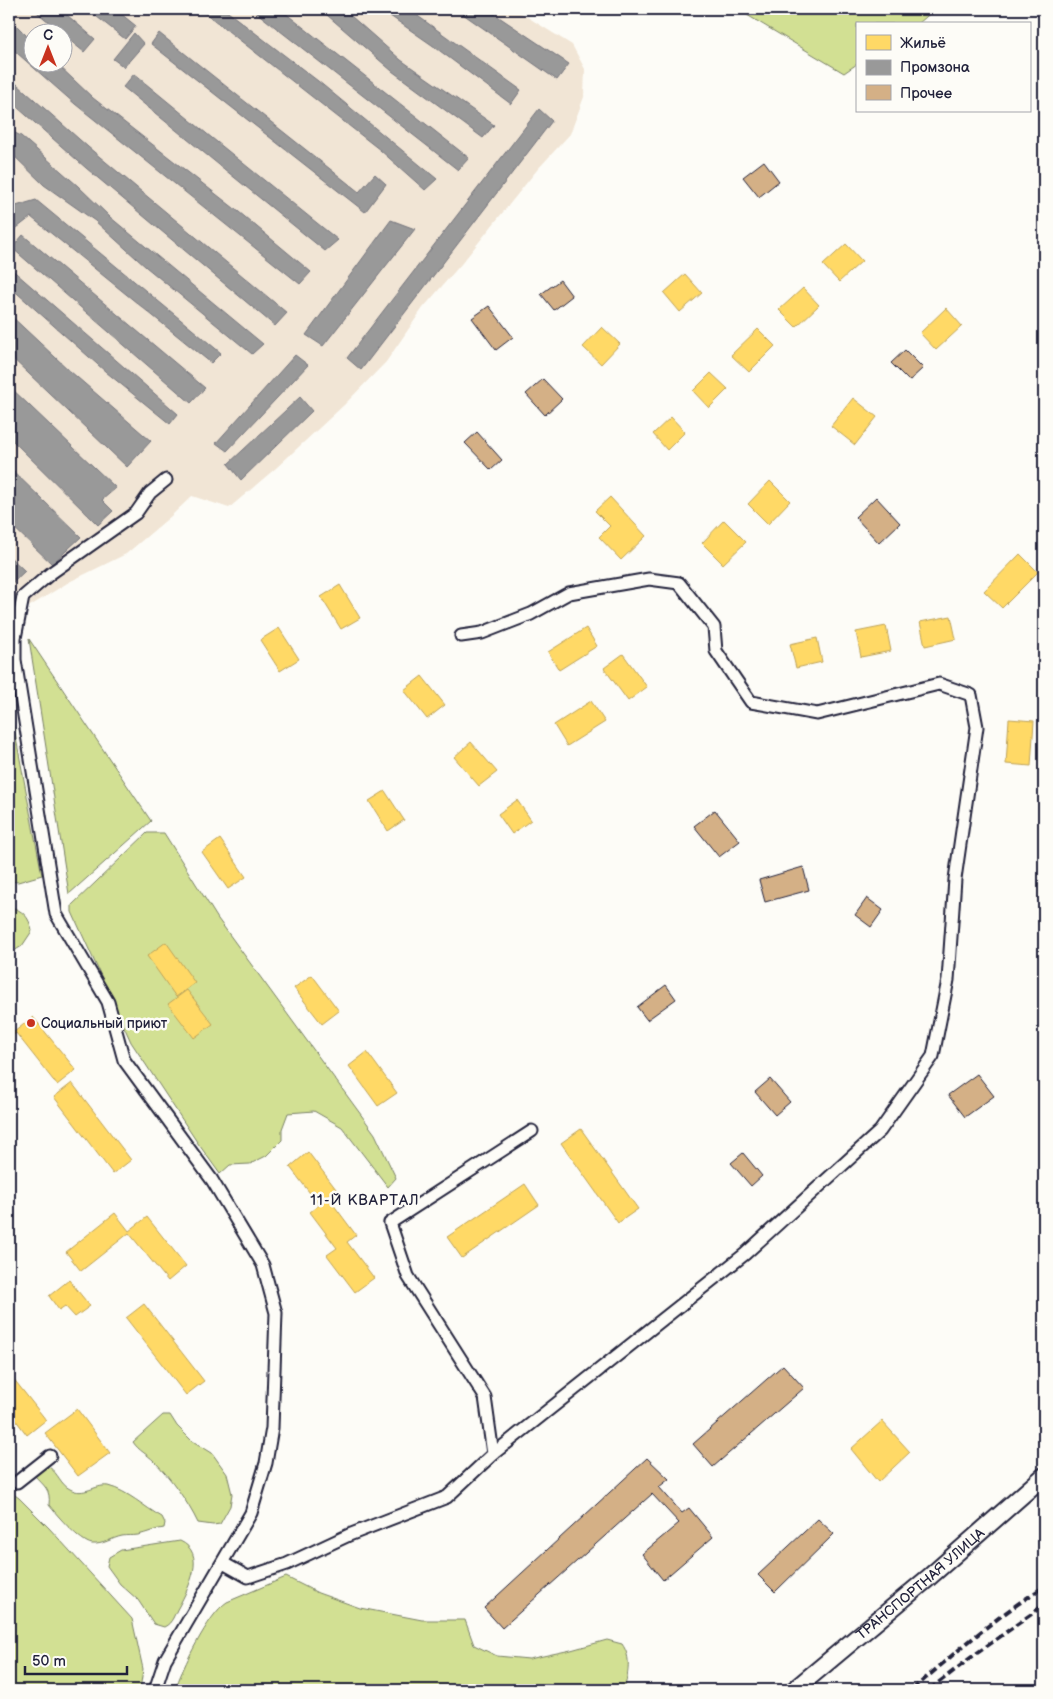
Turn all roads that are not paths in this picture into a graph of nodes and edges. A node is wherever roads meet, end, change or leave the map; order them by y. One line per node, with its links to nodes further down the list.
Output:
1 (166, 480): 8 (street)
2 (462, 636): 4 (street)
3 (532, 1131): 4 (street)
4 (493, 1454): 8 (street)
5 (50, 1456): 7 (street)
6 (1044, 1476): 10 (main road, ТРАНСПОРТНАЯ УЛИЦА)
7 (17, 1482)
8 (223, 1563): 9 (street)
9 (155, 1690)
10 (794, 1690)

